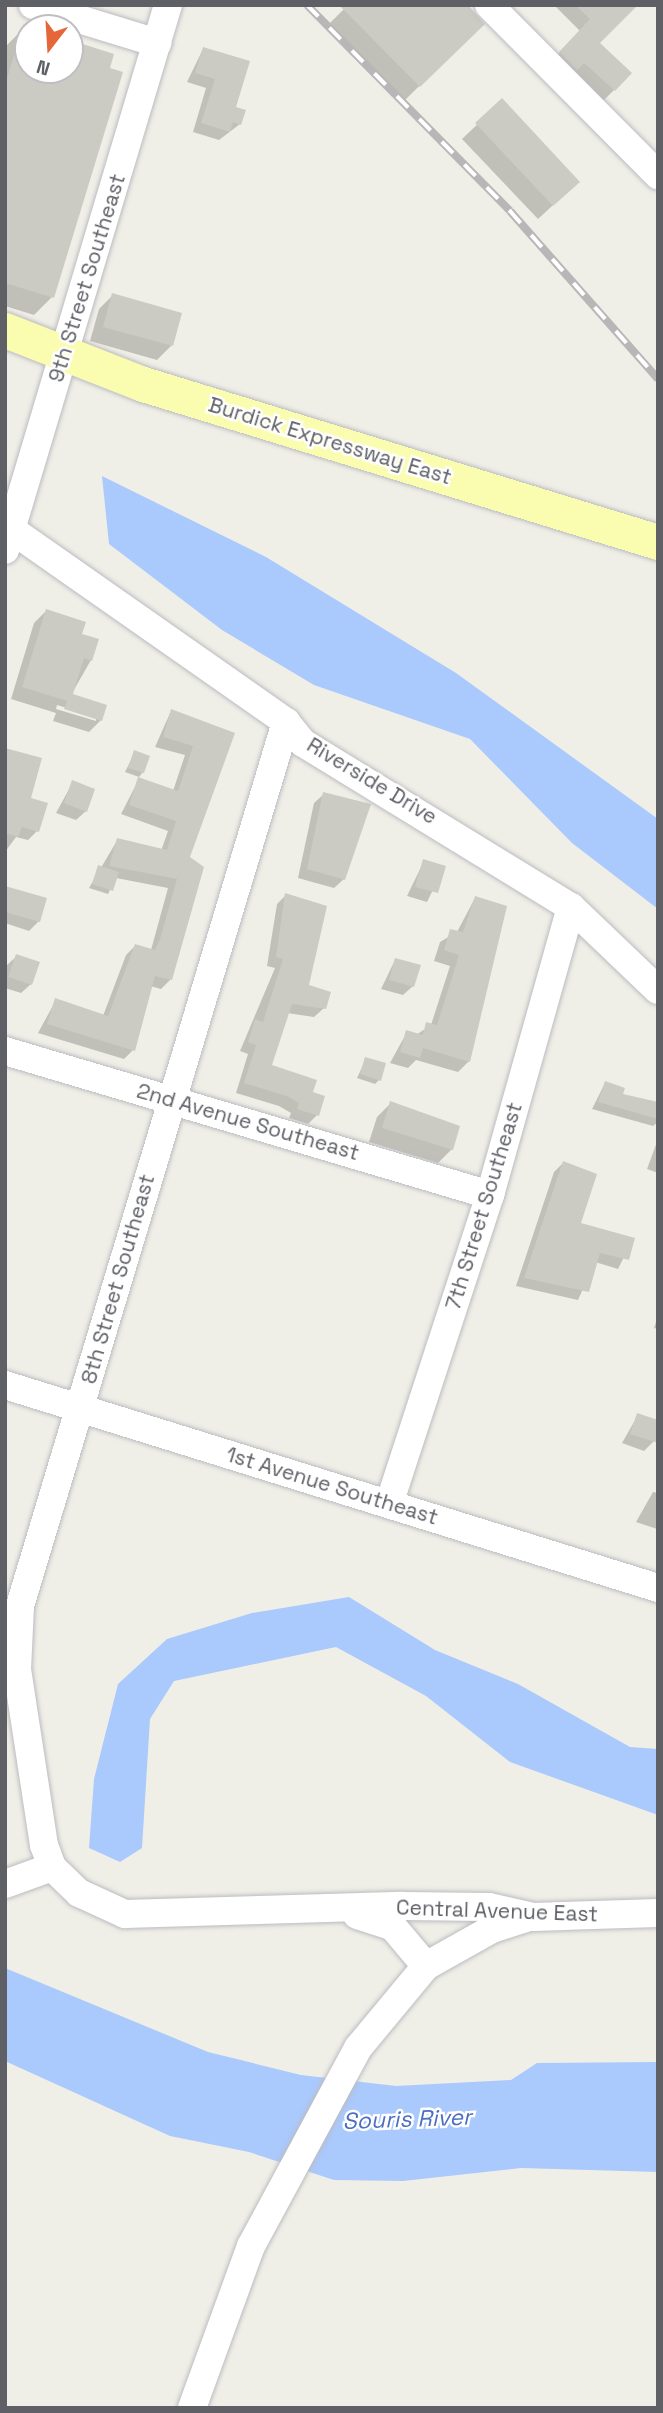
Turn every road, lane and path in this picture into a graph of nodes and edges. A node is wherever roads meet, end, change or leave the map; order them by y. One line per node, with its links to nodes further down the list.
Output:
1 (33, 5): 4 (street)
2 (167, 5): 4 (street, 9th Street Southeast)
3 (489, 5): 5 (street)
4 (157, 43): 7 (street, 9th Street Southeast)
5 (658, 175)
6 (5, 330): 7 (main road, Burdick Expressway East)
7 (63, 356): 8 (street, 9th Street Southeast); 9 (main road, Burdick Expressway East)
8 (8, 540): 10 (street, Riverside Drive)
9 (658, 542)
10 (286, 722): 11 (street, Riverside Drive); 14 (street, 8th Street Southeast)
11 (571, 907): 12 (street, Riverside Drive); 15 (street, 7th Street Southeast)
12 (658, 990)
13 (5, 1051): 14 (street, 2nd Avenue Southeast)
14 (170, 1099): 15 (street, 2nd Avenue Southeast); 17 (street, 8th Street Southeast)
15 (490, 1195): 18 (street, 7th Street Southeast)
16 (5, 1385): 17 (street, 1st Avenue Southeast)
17 (81, 1408): 18 (street, 1st Avenue Southeast); 20 (street, 8th Street Southeast)
18 (389, 1504): 19 (street, 1st Avenue Southeast)
19 (658, 1588)
20 (13, 1603): 21 (street, 8th Street Southeast)
21 (48, 1856): 22 (street); 23 (street, Central Avenue East)
22 (5, 1884)
23 (337, 1912): 25 (street, Central Avenue East); 26 (street, Central Avenue East)
24 (658, 1913): 25 (street, Central Avenue East)
25 (533, 1917): 26 (street)
26 (426, 1966): 27 (street)
27 (192, 2408)

